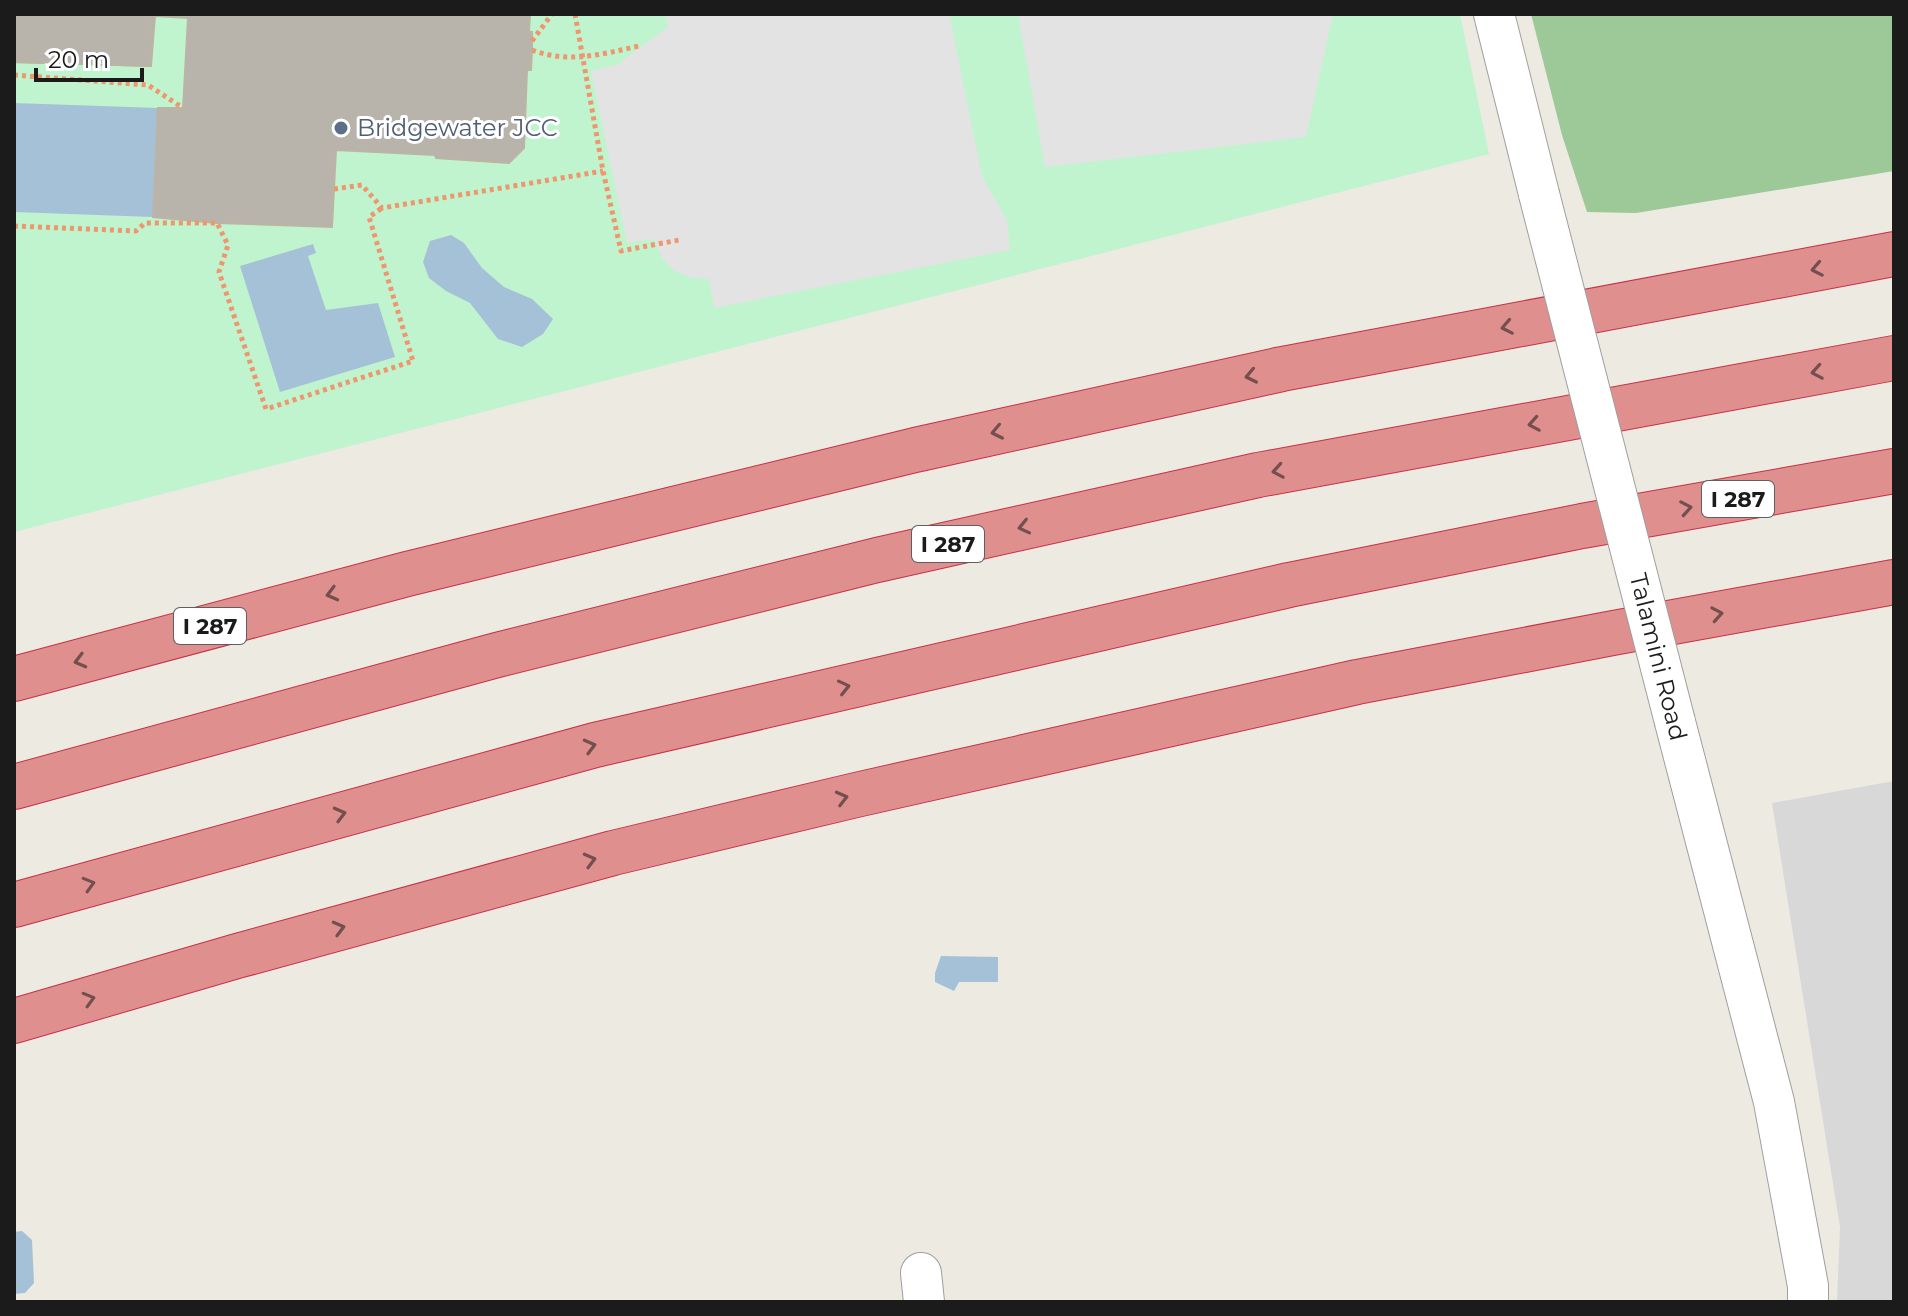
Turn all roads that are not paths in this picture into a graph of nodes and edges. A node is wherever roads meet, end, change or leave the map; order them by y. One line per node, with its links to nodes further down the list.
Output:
1 (1494, 14): 10 (street, Talamini Road, bridge)
2 (1894, 254): 6 (highway, I 287, one-way to 6)
3 (1894, 358): 7 (highway, I 287, one-way to 7)
4 (1894, 471): 8 (highway, I 287, one-way to 4)
5 (1894, 582): 9 (highway, one-way to 5)
6 (14, 679)
7 (14, 787)
8 (14, 905)
9 (14, 1021)
10 (1808, 1302)

